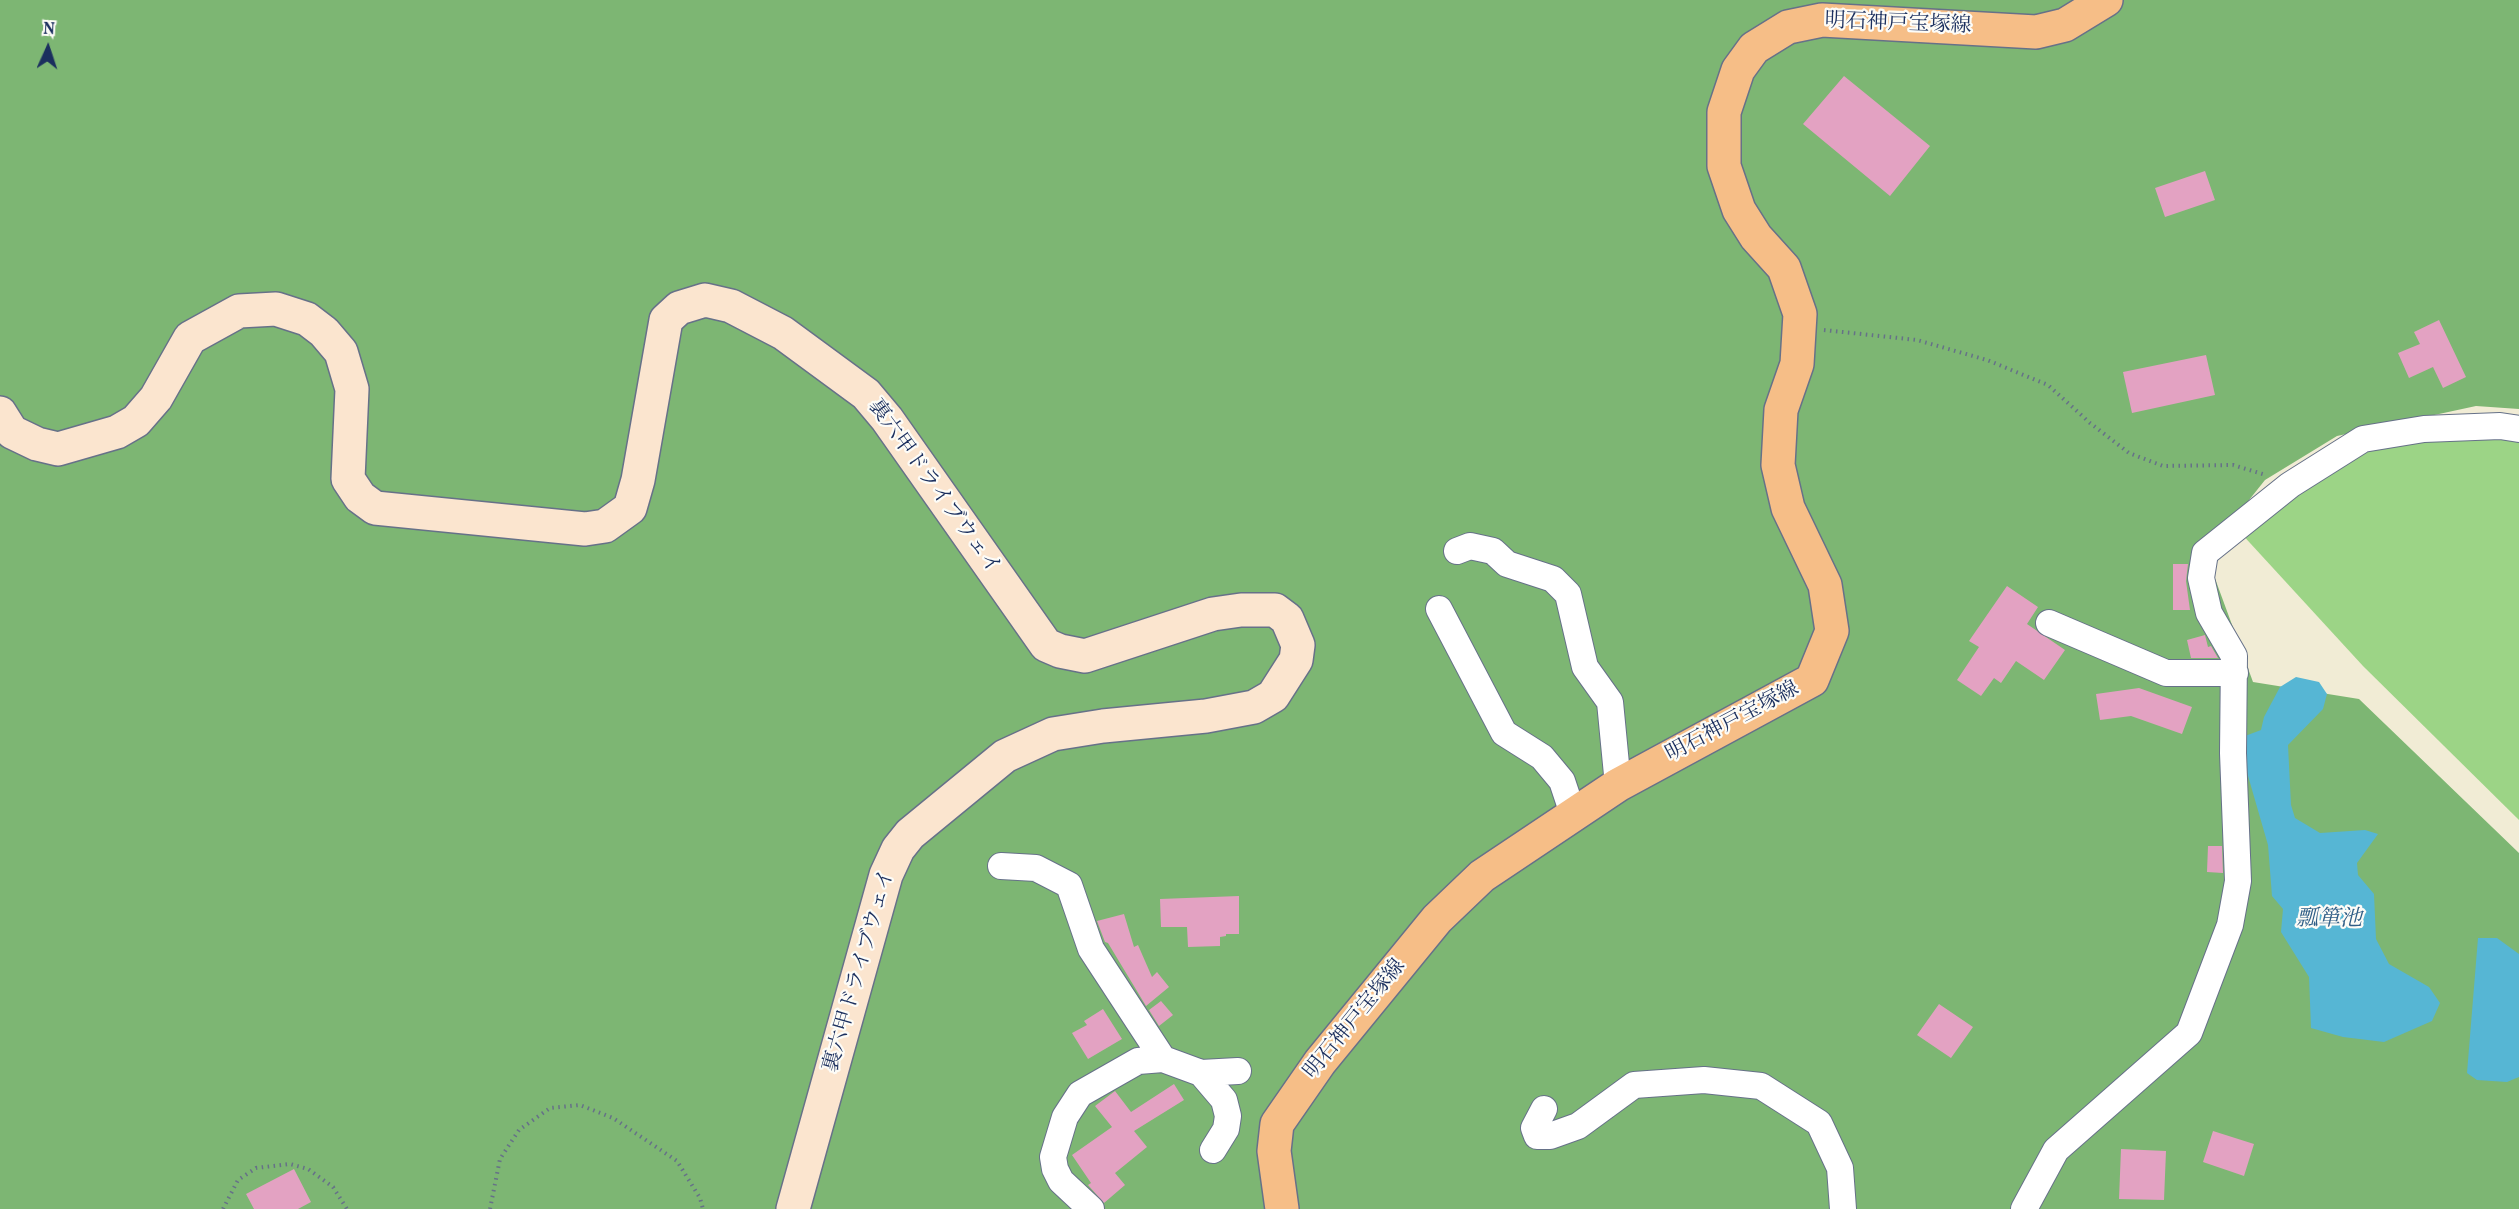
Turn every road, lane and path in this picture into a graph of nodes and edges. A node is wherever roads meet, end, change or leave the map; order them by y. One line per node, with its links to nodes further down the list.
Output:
1 (2106, 0): 2 (main road, 明石神戸宝塚線)
2 (1800, 314): 5 (path); 10 (main road, 明石神戸宝塚線)
3 (0, 413): 22 (street, 裏六甲ドライブウェイ)
4 (2519, 429): 5 (street)
5 (2290, 485): 9 (street)
6 (1457, 551): 10 (street)
7 (1439, 609): 11 (street)
8 (2049, 623): 9 (street)
9 (2235, 673): 26 (street)
10 (1618, 784): 11 (main road, 明石神戸宝塚線)
11 (1573, 814): 24 (main road, 明石神戸宝塚線)
12 (1001, 866): 13 (street)
13 (1162, 1059): 15 (street); 23 (street)
14 (1238, 1071): 15 (street)
15 (1201, 1074): 17 (street)
16 (1544, 1109): 25 (street)
17 (1213, 1150)
18 (222, 1209): 19 (path)
19 (347, 1209)
20 (490, 1209): 21 (path)
21 (703, 1209)
22 (793, 1209)
23 (1091, 1209)
24 (1281, 1209)
25 (1842, 1209)
26 (2024, 1209)

